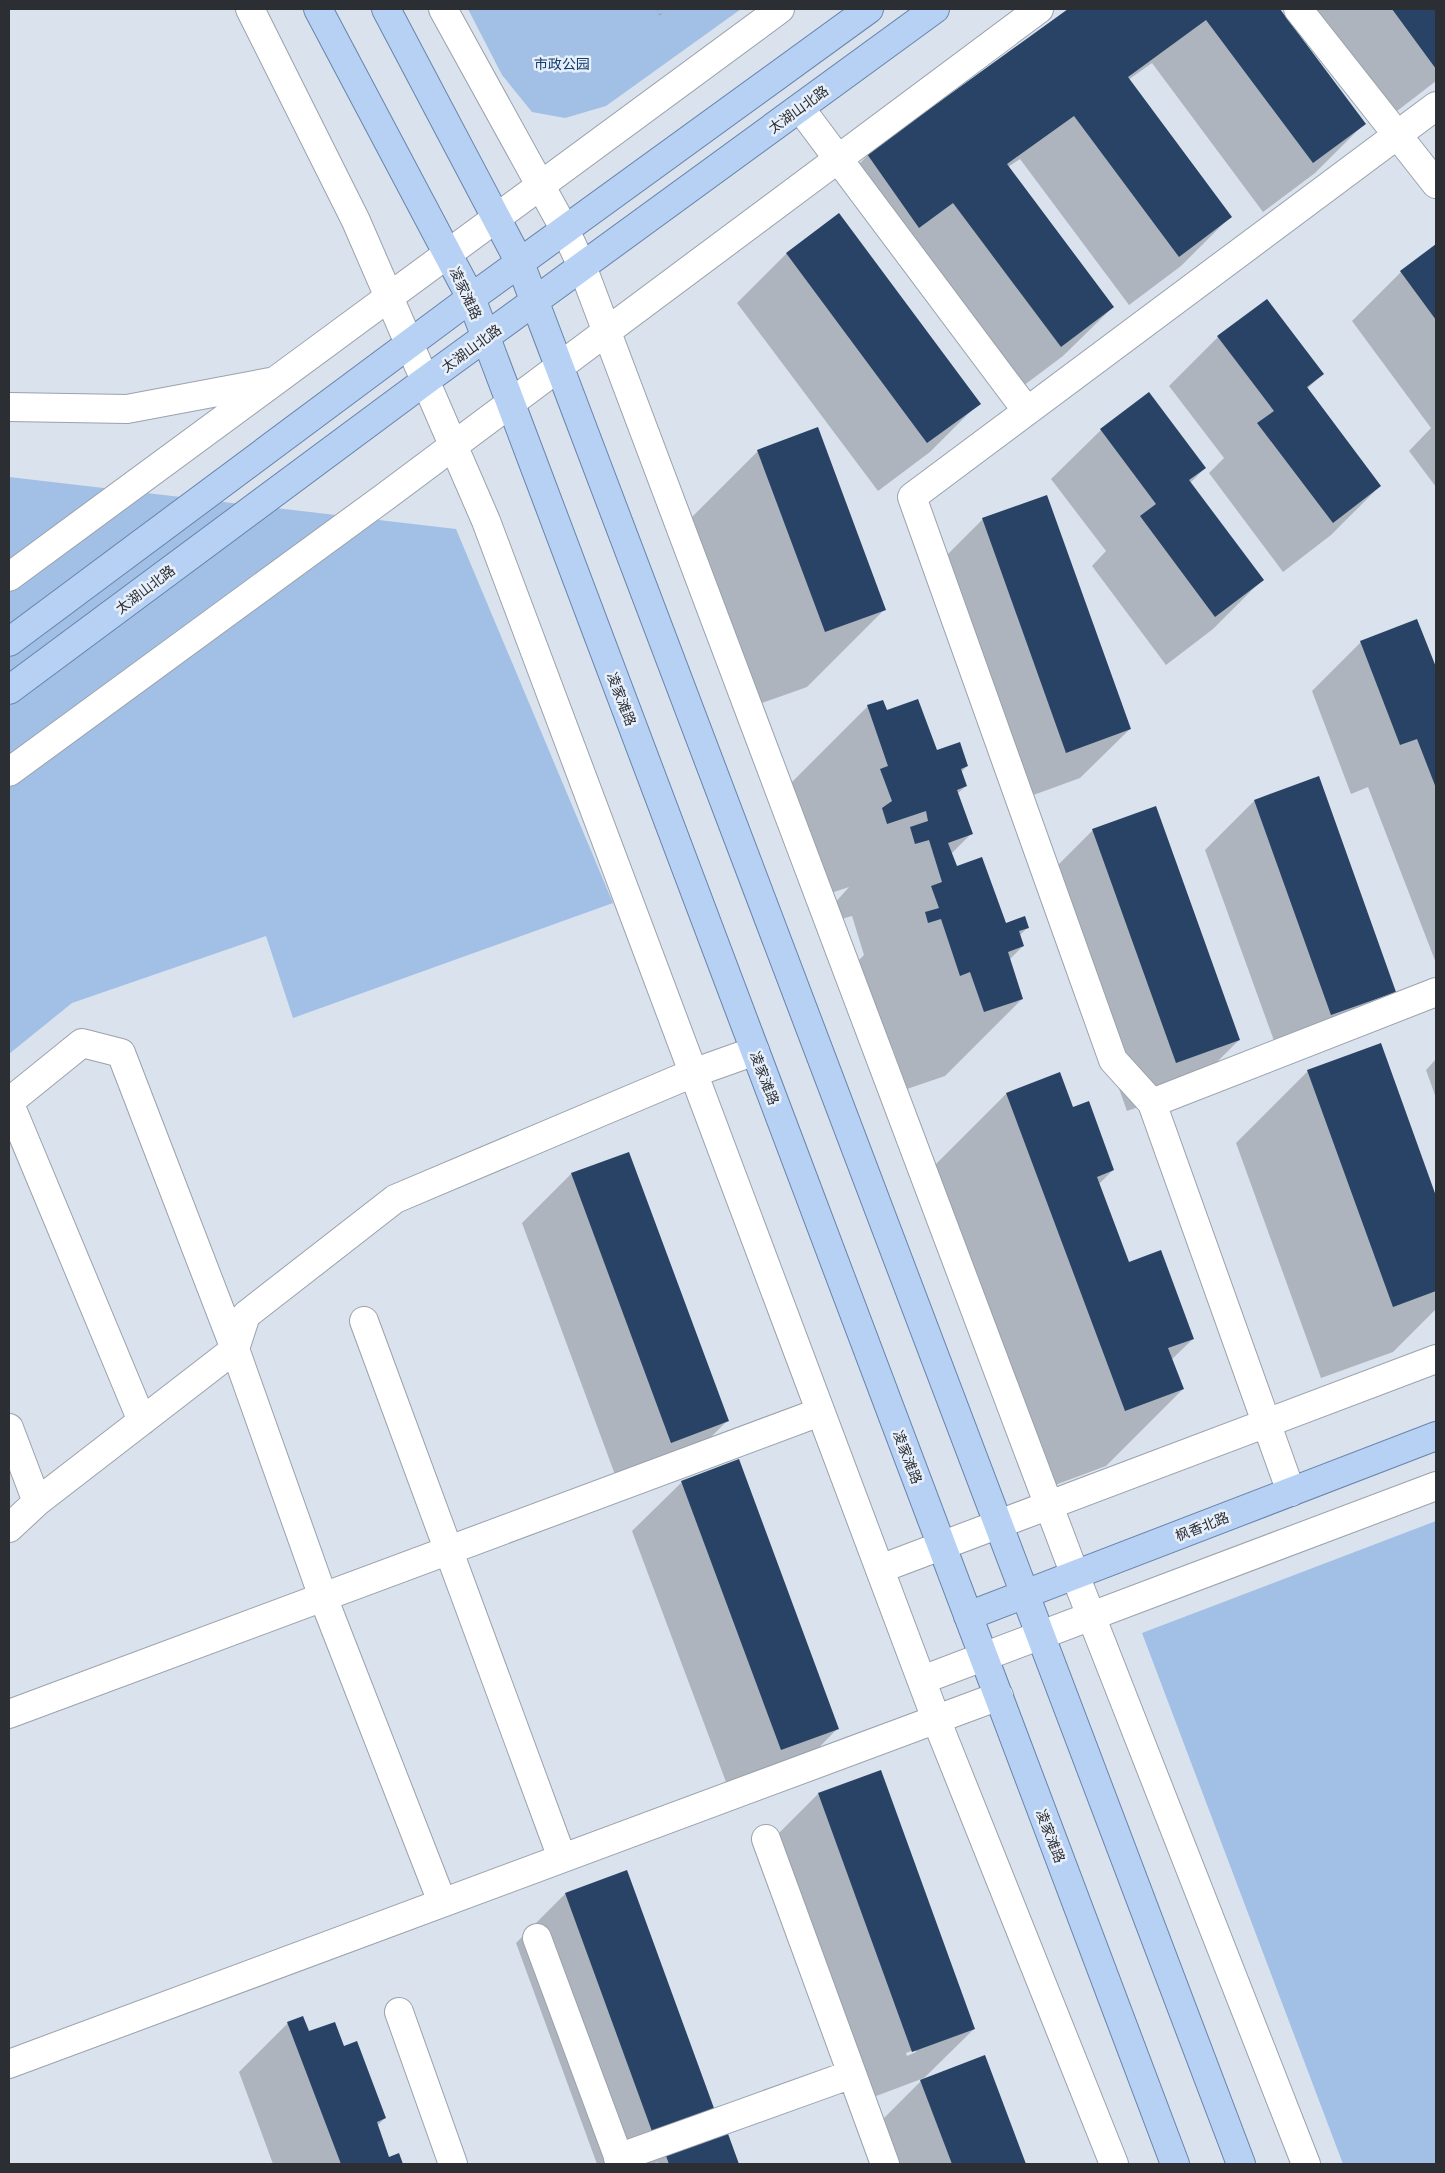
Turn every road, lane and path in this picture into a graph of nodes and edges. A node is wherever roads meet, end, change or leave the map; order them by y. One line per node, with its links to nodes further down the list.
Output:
1 (250, 9): 23 (street)
2 (318, 9): 20 (main road, 凌家滩路)
3 (386, 9): 18 (main road)
4 (444, 9): 17 (street)
5 (658, 9): 11 (path)
6 (780, 9): 17 (street)
7 (868, 9): 19 (main road)
8 (935, 9): 13 (main road, 太湖山北路)
9 (1039, 9): 15 (street)
10 (1298, 9): 14 (street)
11 (661, 17)
12 (1436, 106): 14 (street)
13 (800, 108): 15 (street); 22 (main road, 太湖山北路)
14 (1397, 135): 16 (street); 34 (street)
15 (838, 158): 26 (street); 34 (street)
16 (1436, 184)
17 (540, 186): 18 (street); 19 (street)
18 (497, 218): 20 (street); 21 (main road)
19 (565, 230): 21 (main road); 22 (street)
20 (447, 254): 23 (street); 24 (main road, 凌家滩路)
21 (520, 263): 24 (main road); 25 (main road)
22 (582, 266): 25 (main road, 太湖山北路); 26 (street)
23 (388, 297): 28 (street); 30 (street)
24 (471, 298): 27 (main road, 凌家滩路); 28 (main road)
25 (534, 301): 27 (main road, 太湖山北路); 29 (main road)
26 (606, 332): 29 (street); 56 (street)
27 (486, 337): 31 (main road, 太湖山北路); 32 (main road, 凌家滩路)
28 (409, 345): 31 (street); 37 (main road)
29 (559, 367): 32 (street); 57 (main road)
30 (276, 380): 33 (street); 36 (street)
31 (424, 381): 35 (street); 38 (main road, 太湖山北路)
32 (510, 403): 35 (street); 41 (main road, 凌家滩路)
33 (9, 407)
34 (1027, 411): 44 (street)
35 (453, 446): 39 (street); 42 (street)
36 (9, 577)
37 (9, 642)
38 (9, 690)
39 (9, 772)
40 (1436, 992): 44 (street)
41 (755, 1051): 42 (street); 59 (main road, 凌家滩路)
42 (693, 1073): 46 (street); 48 (street)
43 (9, 1102): 46 (street); 49 (street)
44 (1152, 1103): 50 (street)
45 (364, 1321): 60 (street)
46 (235, 1349): 49 (street); 64 (street)
47 (1436, 1359): 50 (street)
48 (820, 1412): 60 (street); 61 (street)
49 (142, 1421): 55 (street)
50 (1267, 1423): 54 (street); 56 (street)
51 (9, 1428): 55 (street)
52 (1436, 1436): 54 (main road, 枫香北路)
53 (1436, 1486): 66 (street)
54 (1291, 1492): 62 (main road, 枫香北路)
55 (37, 1502): 58 (street)
56 (1049, 1505): 57 (street); 62 (street)
57 (998, 1525): 59 (street); 63 (main road)
58 (9, 1528)
59 (942, 1546): 61 (street); 65 (main road, 凌家滩路)
60 (449, 1550): 64 (street); 74 (street)
61 (880, 1569): 69 (street)
62 (1075, 1574): 63 (main road, 枫香北路); 66 (street)
63 (1024, 1594): 65 (main road, 枫香北路); 67 (main road)
64 (323, 1597): 71 (street); 75 (street)
65 (968, 1616): 68 (main road, 凌家滩路)
66 (1091, 1616): 67 (street); 86 (street)
67 (1040, 1636): 68 (street); 85 (main road)
68 (983, 1657): 69 (street); 70 (main road, 凌家滩路)
69 (922, 1680): 72 (street)
70 (999, 1696): 72 (street); 84 (main road, 凌家滩路)
71 (9, 1714)
72 (936, 1719): 74 (street); 83 (street)
73 (766, 1839): 79 (street)
74 (562, 1858): 75 (street)
75 (442, 1902): 78 (street)
76 (537, 1938): 80 (street)
77 (398, 2012): 81 (street)
78 (9, 2064)
79 (852, 2074): 80 (street); 82 (street)
80 (620, 2161)
81 (453, 2164)
82 (884, 2164)
83 (1114, 2164)
84 (1175, 2164)
85 (1241, 2164)
86 (1306, 2164)

